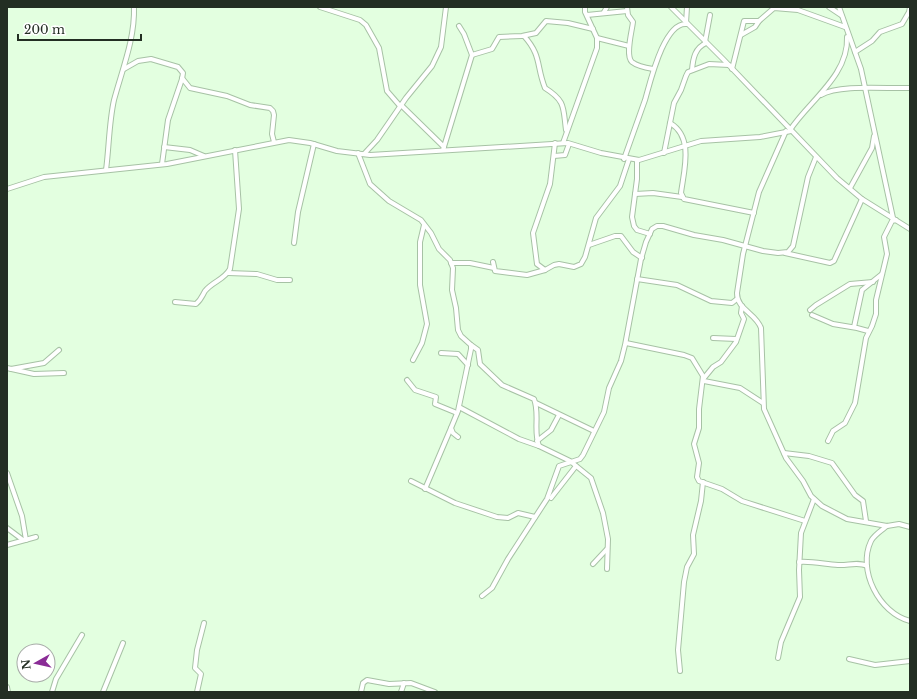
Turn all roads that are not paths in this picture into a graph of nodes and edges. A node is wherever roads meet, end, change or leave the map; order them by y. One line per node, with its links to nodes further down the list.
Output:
1 (134, 7): 31 (street)
2 (320, 7): 38 (street)
3 (446, 7): 38 (street)
4 (585, 7): 14 (street)
5 (607, 7): 12 (street)
6 (671, 7): 18 (street)
7 (687, 7): 18 (street)
8 (829, 7): 16 (street)
9 (839, 7): 16 (street)
10 (910, 7): 13 (street)
11 (627, 9): 12 (street); 27 (street)
12 (604, 12): 14 (street)
13 (910, 13): 28 (street)
14 (587, 15): 21 (street)
15 (710, 15): 26 (street)
16 (842, 16): 20 (street)
17 (759, 21): 20 (street); 23 (street); 23 (street)
18 (687, 23): 26 (street); 32 (street)
19 (459, 26): 29 (street)
20 (845, 27): 22 (street)
21 (593, 29): 24 (street); 25 (street)
22 (847, 33): 28 (street); 37 (street)
23 (741, 35): 30 (street)
24 (524, 36): 29 (street); 41 (street)
25 (597, 38): 27 (street); 41 (street)
26 (706, 42): 30 (street); 33 (street)
27 (629, 46): 32 (street)
28 (855, 52): 35 (street)
29 (472, 55): 50 (street)
30 (731, 67): 33 (street); 40 (street)
31 (124, 69): 34 (street); 61 (street)
32 (653, 69): 58 (street)
33 (692, 70): 39 (street)
34 (182, 78): 43 (street); 49 (street)
35 (865, 88): 36 (street); 37 (street); 42 (street)
36 (910, 88)
37 (818, 97): 40 (street)
38 (400, 106): 50 (street); 54 (street)
39 (670, 123): 48 (street); 53 (street)
40 (789, 131): 48 (street); 57 (street); 67 (street)
41 (567, 132): 45 (street)
42 (875, 132): 63 (street); 68 (street)
43 (274, 142): 46 (street); 51 (street)
44 (555, 143): 45 (street); 50 (street); 56 (street)
45 (563, 143): 47 (street)
46 (314, 144): 52 (street); 72 (street)
47 (569, 144): 56 (street); 58 (street)
48 (686, 146): 53 (street); 65 (street)
49 (164, 147): 55 (street); 60 (street)
50 (444, 148): 54 (street)
51 (235, 150): 55 (street); 81 (street)
52 (358, 153): 54 (street); 69 (street)
53 (664, 153): 59 (street)
54 (364, 154)
55 (204, 156): 60 (street)
56 (554, 156): 80 (street)
57 (816, 157): 63 (street); 75 (street)
58 (626, 159): 59 (street); 73 (street)
59 (637, 160): 64 (street)
60 (162, 164): 61 (street)
61 (106, 170): 62 (street)
62 (7, 188)
63 (850, 188): 66 (street)
64 (635, 194): 65 (street); 71 (street)
65 (682, 197): 67 (street)
66 (862, 198): 68 (street); 75 (street)
67 (754, 213): 74 (street)
68 (895, 219): 70 (street); 82 (street)
69 (424, 225): 78 (street); 99 (street)
70 (910, 229)
71 (650, 234): 74 (street); 76 (street)
72 (294, 243)
73 (588, 245): 76 (street); 80 (street)
74 (745, 247): 75 (street); 86 (street)
75 (784, 253)
76 (642, 258): 83 (street)
77 (493, 262): 79 (street)
78 (451, 263): 79 (street); 96 (street)
79 (494, 268): 80 (street)
80 (545, 270)
81 (228, 273): 84 (street); 87 (street)
82 (882, 274): 85 (street); 92 (street)
83 (637, 279): 86 (street); 95 (street)
84 (290, 280)
85 (873, 282): 89 (street); 91 (street)
86 (737, 299): 88 (street)
87 (175, 302)
88 (742, 306): 94 (street); 106 (street)
89 (810, 310)
90 (812, 315): 91 (street)
91 (854, 327): 92 (street)
92 (868, 332): 114 (street)
93 (713, 338): 94 (street)
94 (736, 339): 104 (street)
95 (626, 343): 104 (street); 111 (street)
96 (471, 345): 100 (street); 105 (street)
97 (59, 350): 101 (street)
98 (441, 353): 100 (street)
99 (413, 360)
100 (468, 365): 107 (street)
101 (9, 369): 102 (street)
102 (64, 373)
103 (407, 380): 108 (street)
104 (704, 380): 106 (street); 121 (street)
105 (536, 403): 109 (street); 113 (street)
106 (763, 404): 116 (street)
107 (459, 407): 108 (street); 115 (street)
108 (457, 413): 110 (street)
109 (559, 415): 111 (street); 113 (street)
110 (451, 428): 112 (street); 122 (street)
111 (594, 431): 117 (street)
112 (458, 437)
113 (537, 441): 115 (street)
114 (828, 441)
115 (539, 446): 117 (street)
116 (784, 453): 123 (street); 127 (street)
117 (570, 461): 118 (street); 124 (street)
118 (576, 466): 124 (street); 134 (street)
119 (7, 473): 132 (street)
120 (411, 482): 122 (street)
121 (703, 482): 126 (street); 147 (street)
122 (426, 489): 125 (street)
123 (814, 499): 126 (street); 127 (street)
124 (540, 509): 125 (street)
125 (535, 517): 139 (street)
126 (805, 521): 135 (street)
127 (866, 521): 128 (street)
128 (887, 526): 129 (street); 137 (street)
129 (910, 526)
130 (7, 528): 132 (street)
131 (36, 537): 132 (street)
132 (25, 540): 133 (street)
133 (7, 545)
134 (607, 549): 136 (street); 138 (street)
135 (799, 562): 137 (street); 144 (street)
136 (593, 564)
137 (867, 566): 140 (street)
138 (608, 569)
139 (482, 596)
140 (910, 621)
141 (204, 623): 153 (street)
142 (82, 635): 151 (street)
143 (123, 643): 152 (street)
144 (778, 658)
145 (849, 659): 146 (street)
146 (910, 661)
147 (680, 671)
148 (404, 683): 154 (street); 155 (street); 156 (street)
149 (7, 687): 150 (street)
150 (8, 692)
151 (52, 692)
152 (103, 692)
153 (197, 692)
154 (361, 692)
155 (401, 692)
156 (435, 692)

